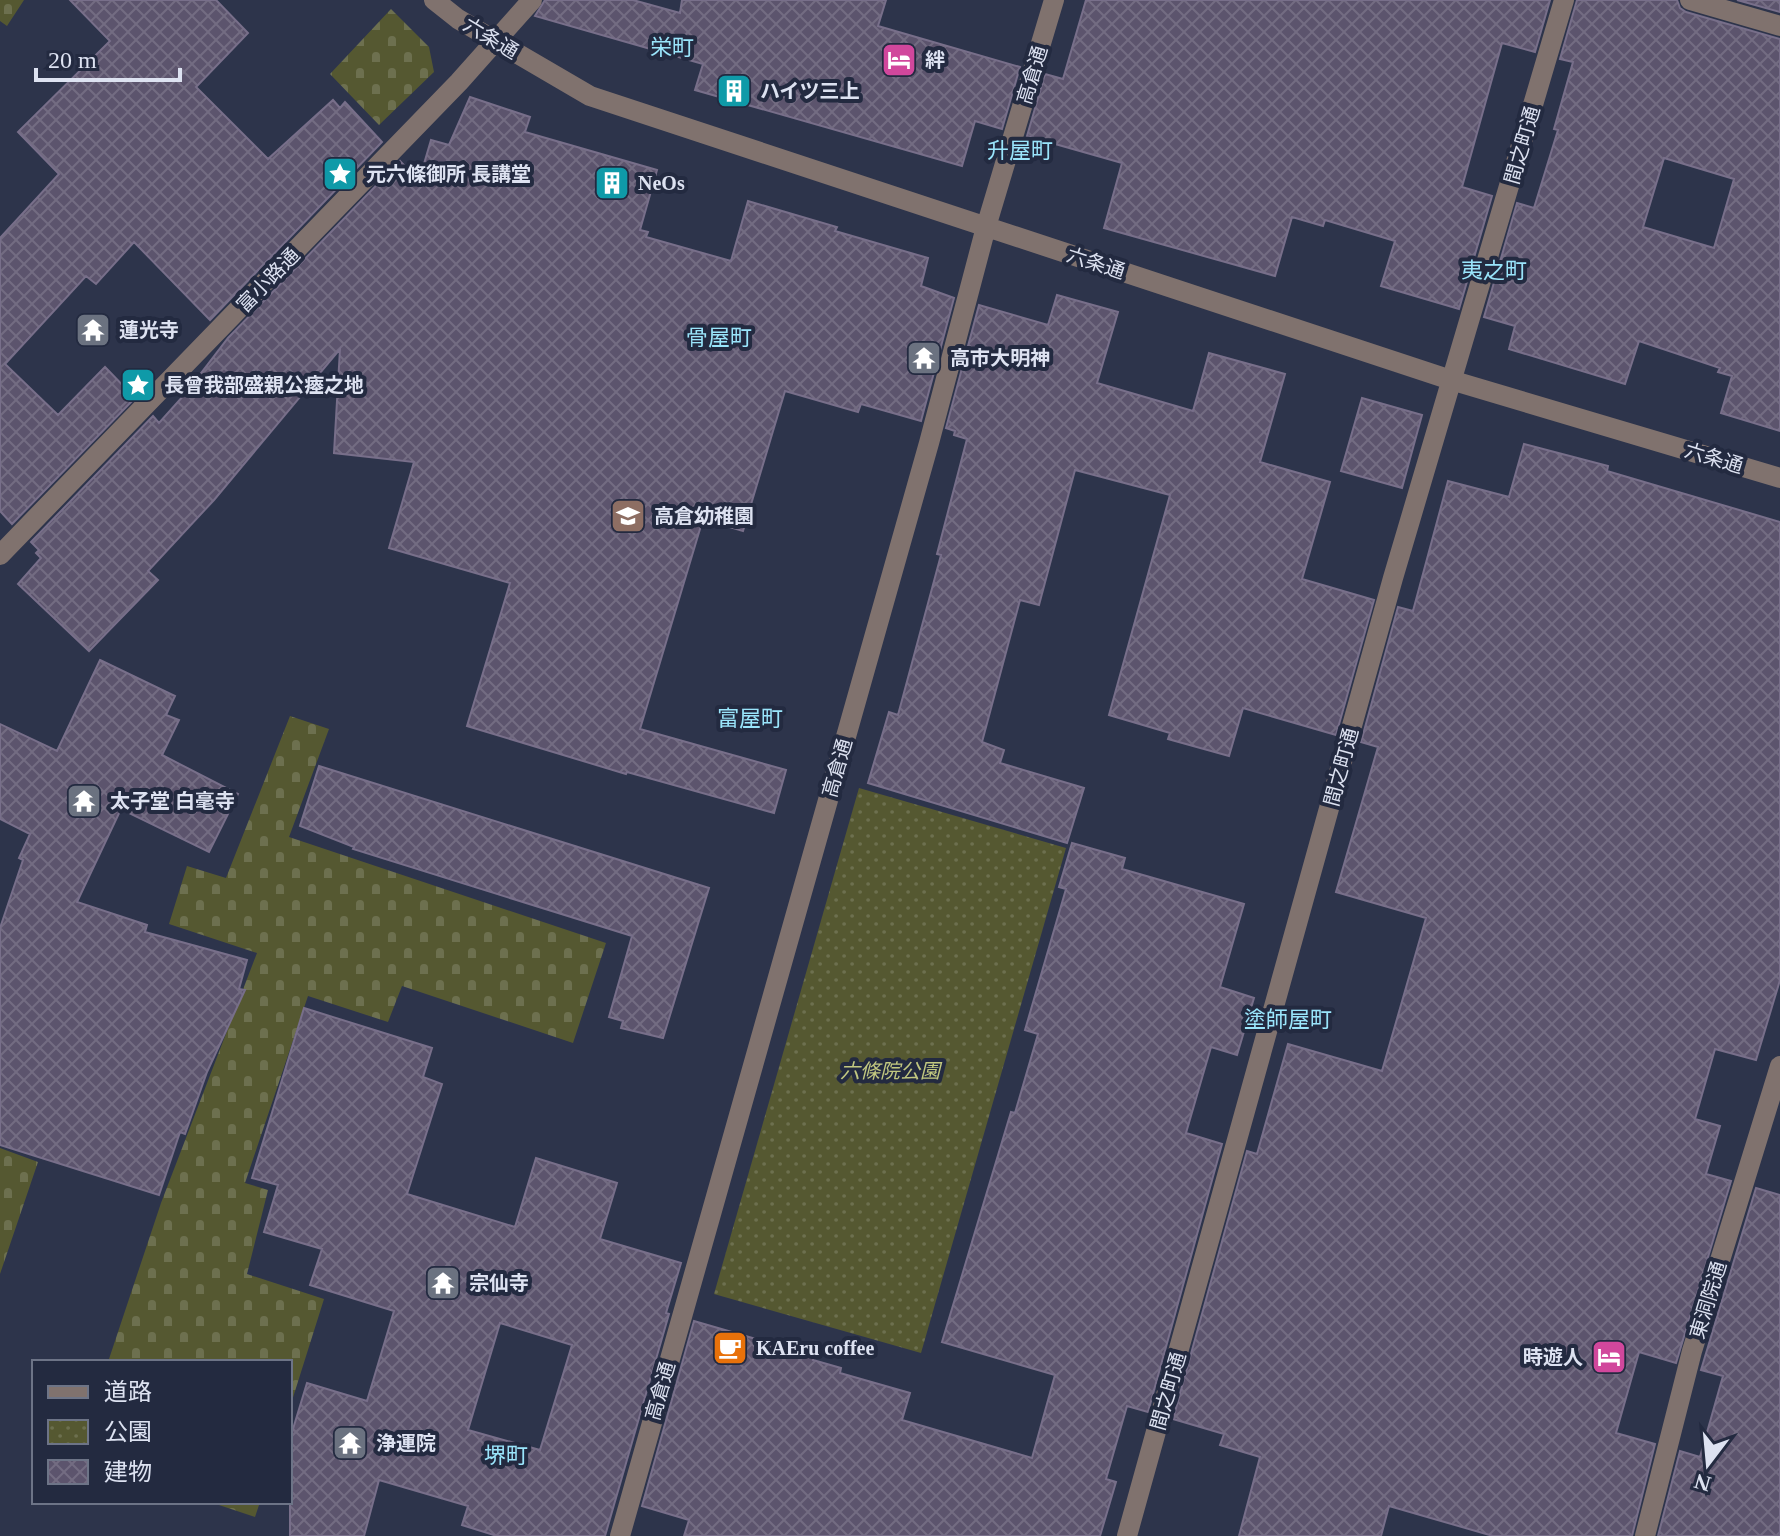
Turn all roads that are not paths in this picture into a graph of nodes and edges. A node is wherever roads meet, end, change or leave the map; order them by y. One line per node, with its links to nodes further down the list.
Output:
1 (434, 0): 7 (street, 六条通)
2 (532, 0): 7 (street, 富小路通)
3 (1054, 0): 8 (street, 高倉通)
4 (1564, 0): 9 (street, 間之町通)
5 (1690, 0): 6 (street)
6 (1780, 26)
7 (495, 41): 8 (street, 六条通); 11 (street, 富小路通)
8 (986, 227): 9 (street, 六条通); 13 (street, 高倉通)
9 (1454, 381): 10 (street, 六条通); 14 (street, 間之町通)
10 (1780, 478)
11 (3, 547)
12 (1780, 1066): 15 (street, 東洞院通)
13 (620, 1536)
14 (1127, 1536)
15 (1645, 1536)

